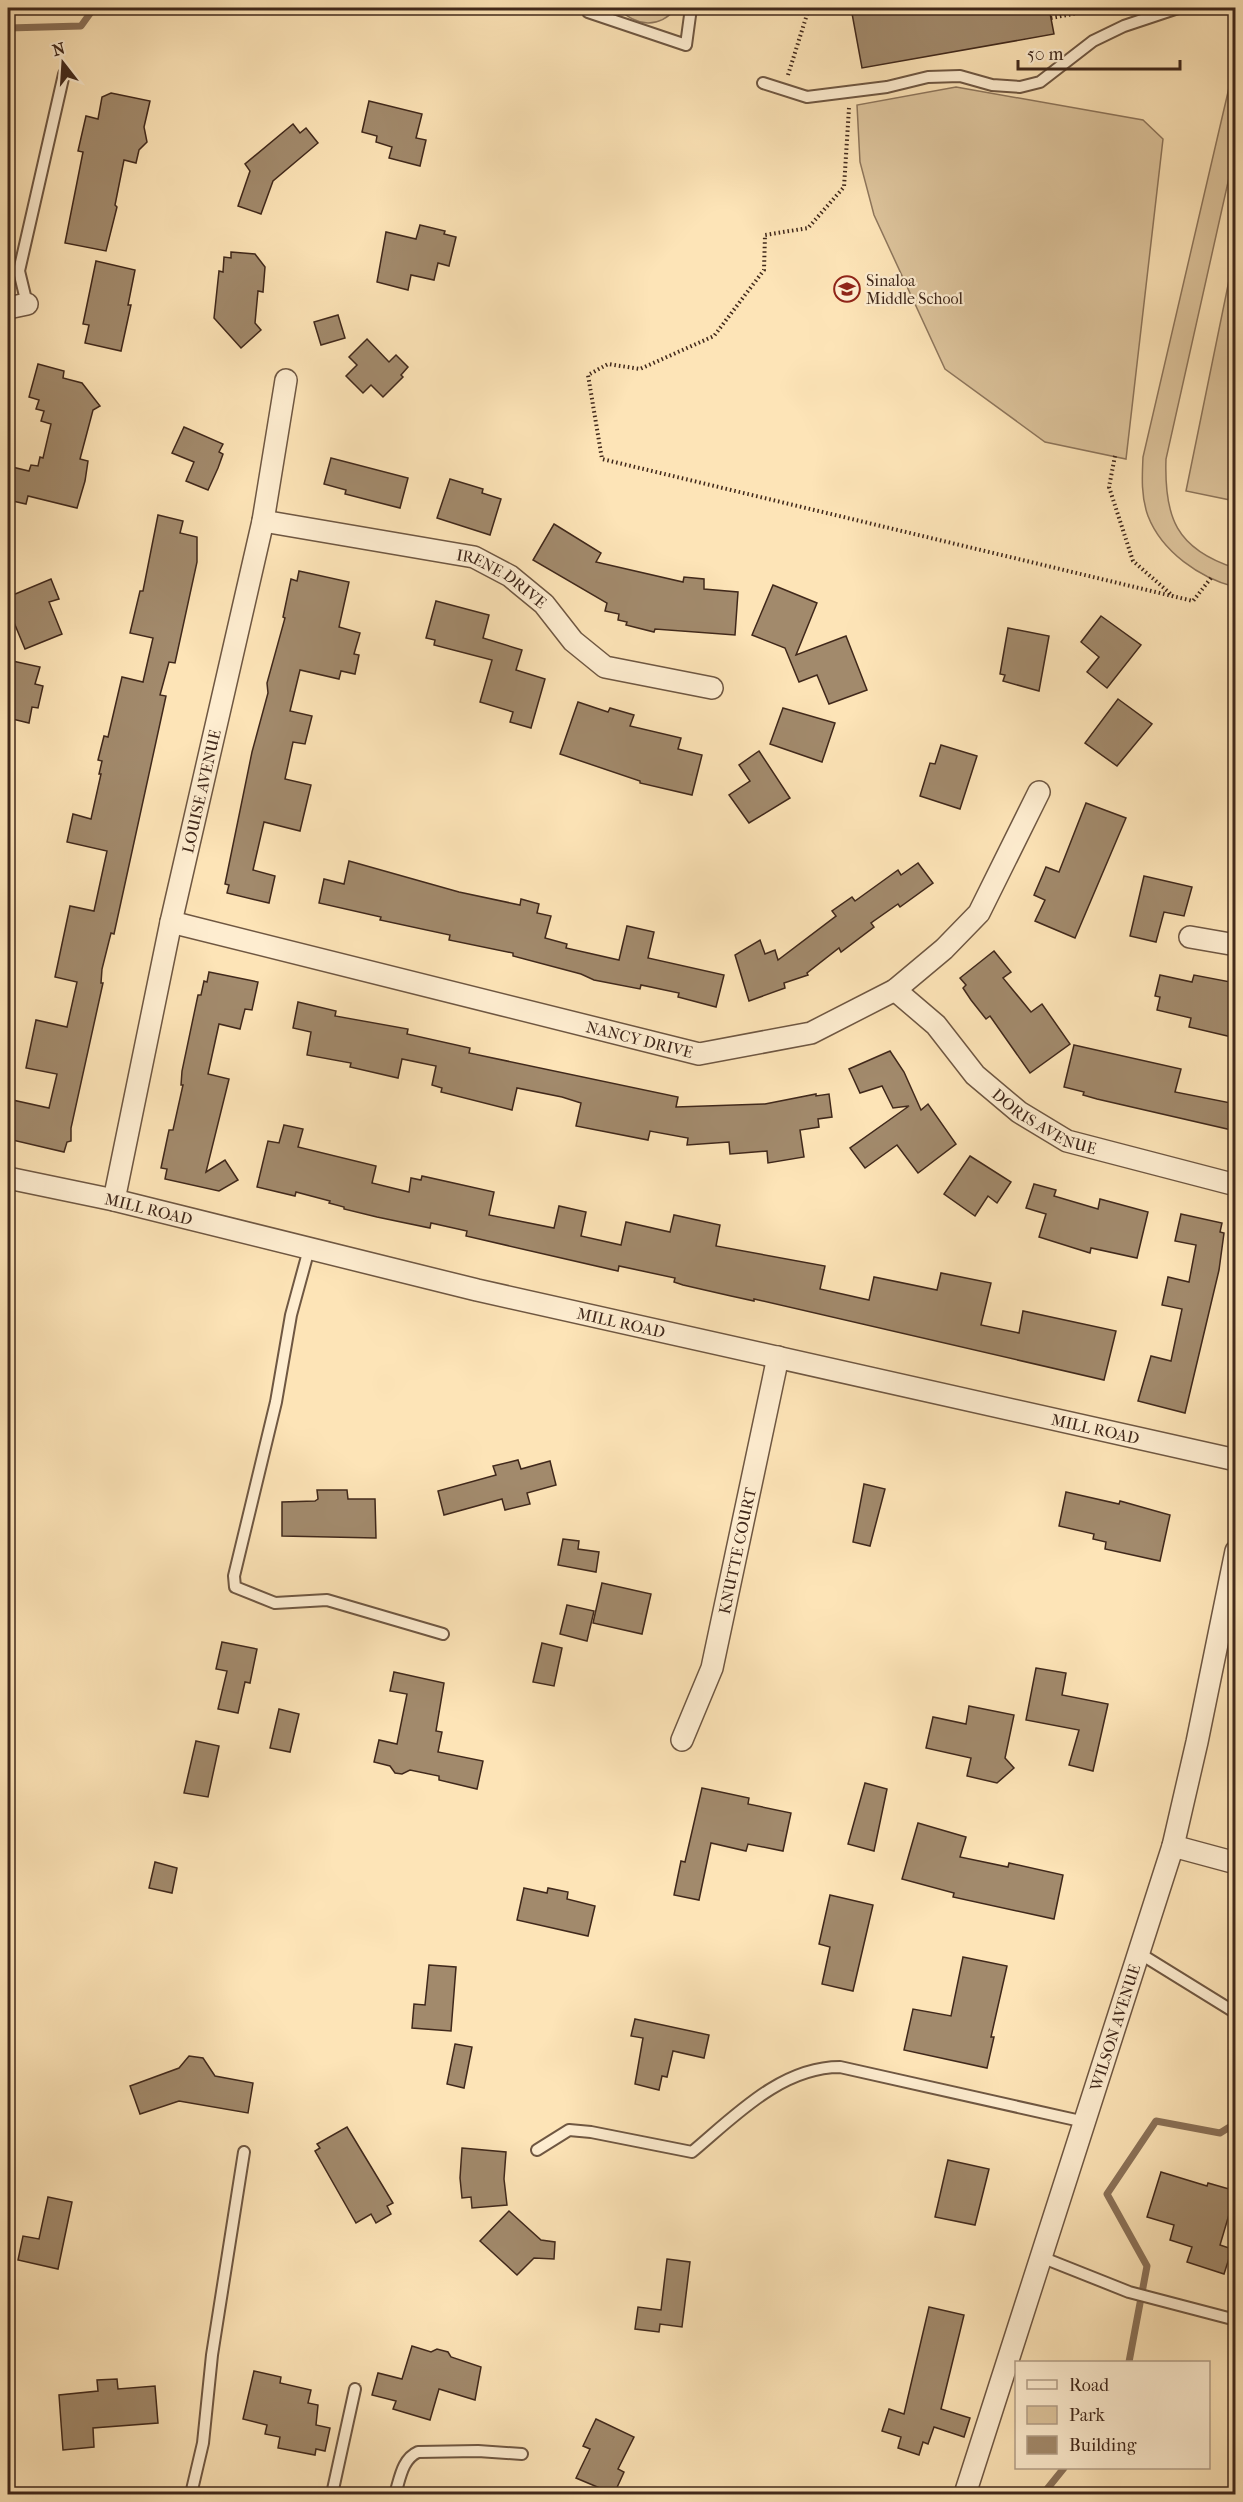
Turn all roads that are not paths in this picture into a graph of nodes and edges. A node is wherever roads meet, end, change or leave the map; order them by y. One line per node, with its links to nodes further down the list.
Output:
1 (692, 8): 3 (lane)
2 (1178, 8): 5 (lane)
3 (589, 10)
4 (64, 74): 6 (lane)
5 (763, 83)
6 (17, 306)
7 (286, 380): 8 (street, LOUISE AVENUE)
8 (263, 521): 9 (street, IRENE DRIVE); 11 (street, LOUISE AVENUE)
9 (712, 688)
10 (1040, 792): 14 (street, NANCY DRIVE)
11 (171, 922): 14 (street, NANCY DRIVE); 17 (street, LOUISE AVENUE)
12 (1190, 937): 13 (street)
13 (1236, 945)
14 (895, 990): 16 (street, DORIS AVENUE)
15 (8, 1178): 17 (street, MILL ROAD)
16 (1236, 1185)
17 (114, 1200): 18 (street, MILL ROAD)
18 (309, 1249): 19 (street, MILL ROAD); 22 (lane)
19 (778, 1357): 20 (street, MILL ROAD); 23 (street, KNUTTE COURT)
20 (1236, 1460)
21 (1236, 1551): 24 (street, WILSON AVENUE)
22 (443, 1634)
23 (682, 1740)
24 (1173, 1846): 25 (street); 26 (street, WILSON AVENUE)
25 (1236, 1863)
26 (1139, 1953): 27 (lane); 28 (street, WILSON AVENUE)
27 (1236, 2013)
28 (1085, 2122): 29 (lane); 31 (street, WILSON AVENUE)
29 (537, 2150)
30 (244, 2152): 35 (lane)
31 (1041, 2257): 32 (lane); 38 (street, WILSON AVENUE)
32 (1236, 2320)
33 (355, 2389): 36 (lane)
34 (522, 2454): 37 (lane)
35 (191, 2494)
36 (332, 2494)
37 (395, 2494)
38 (965, 2494)

